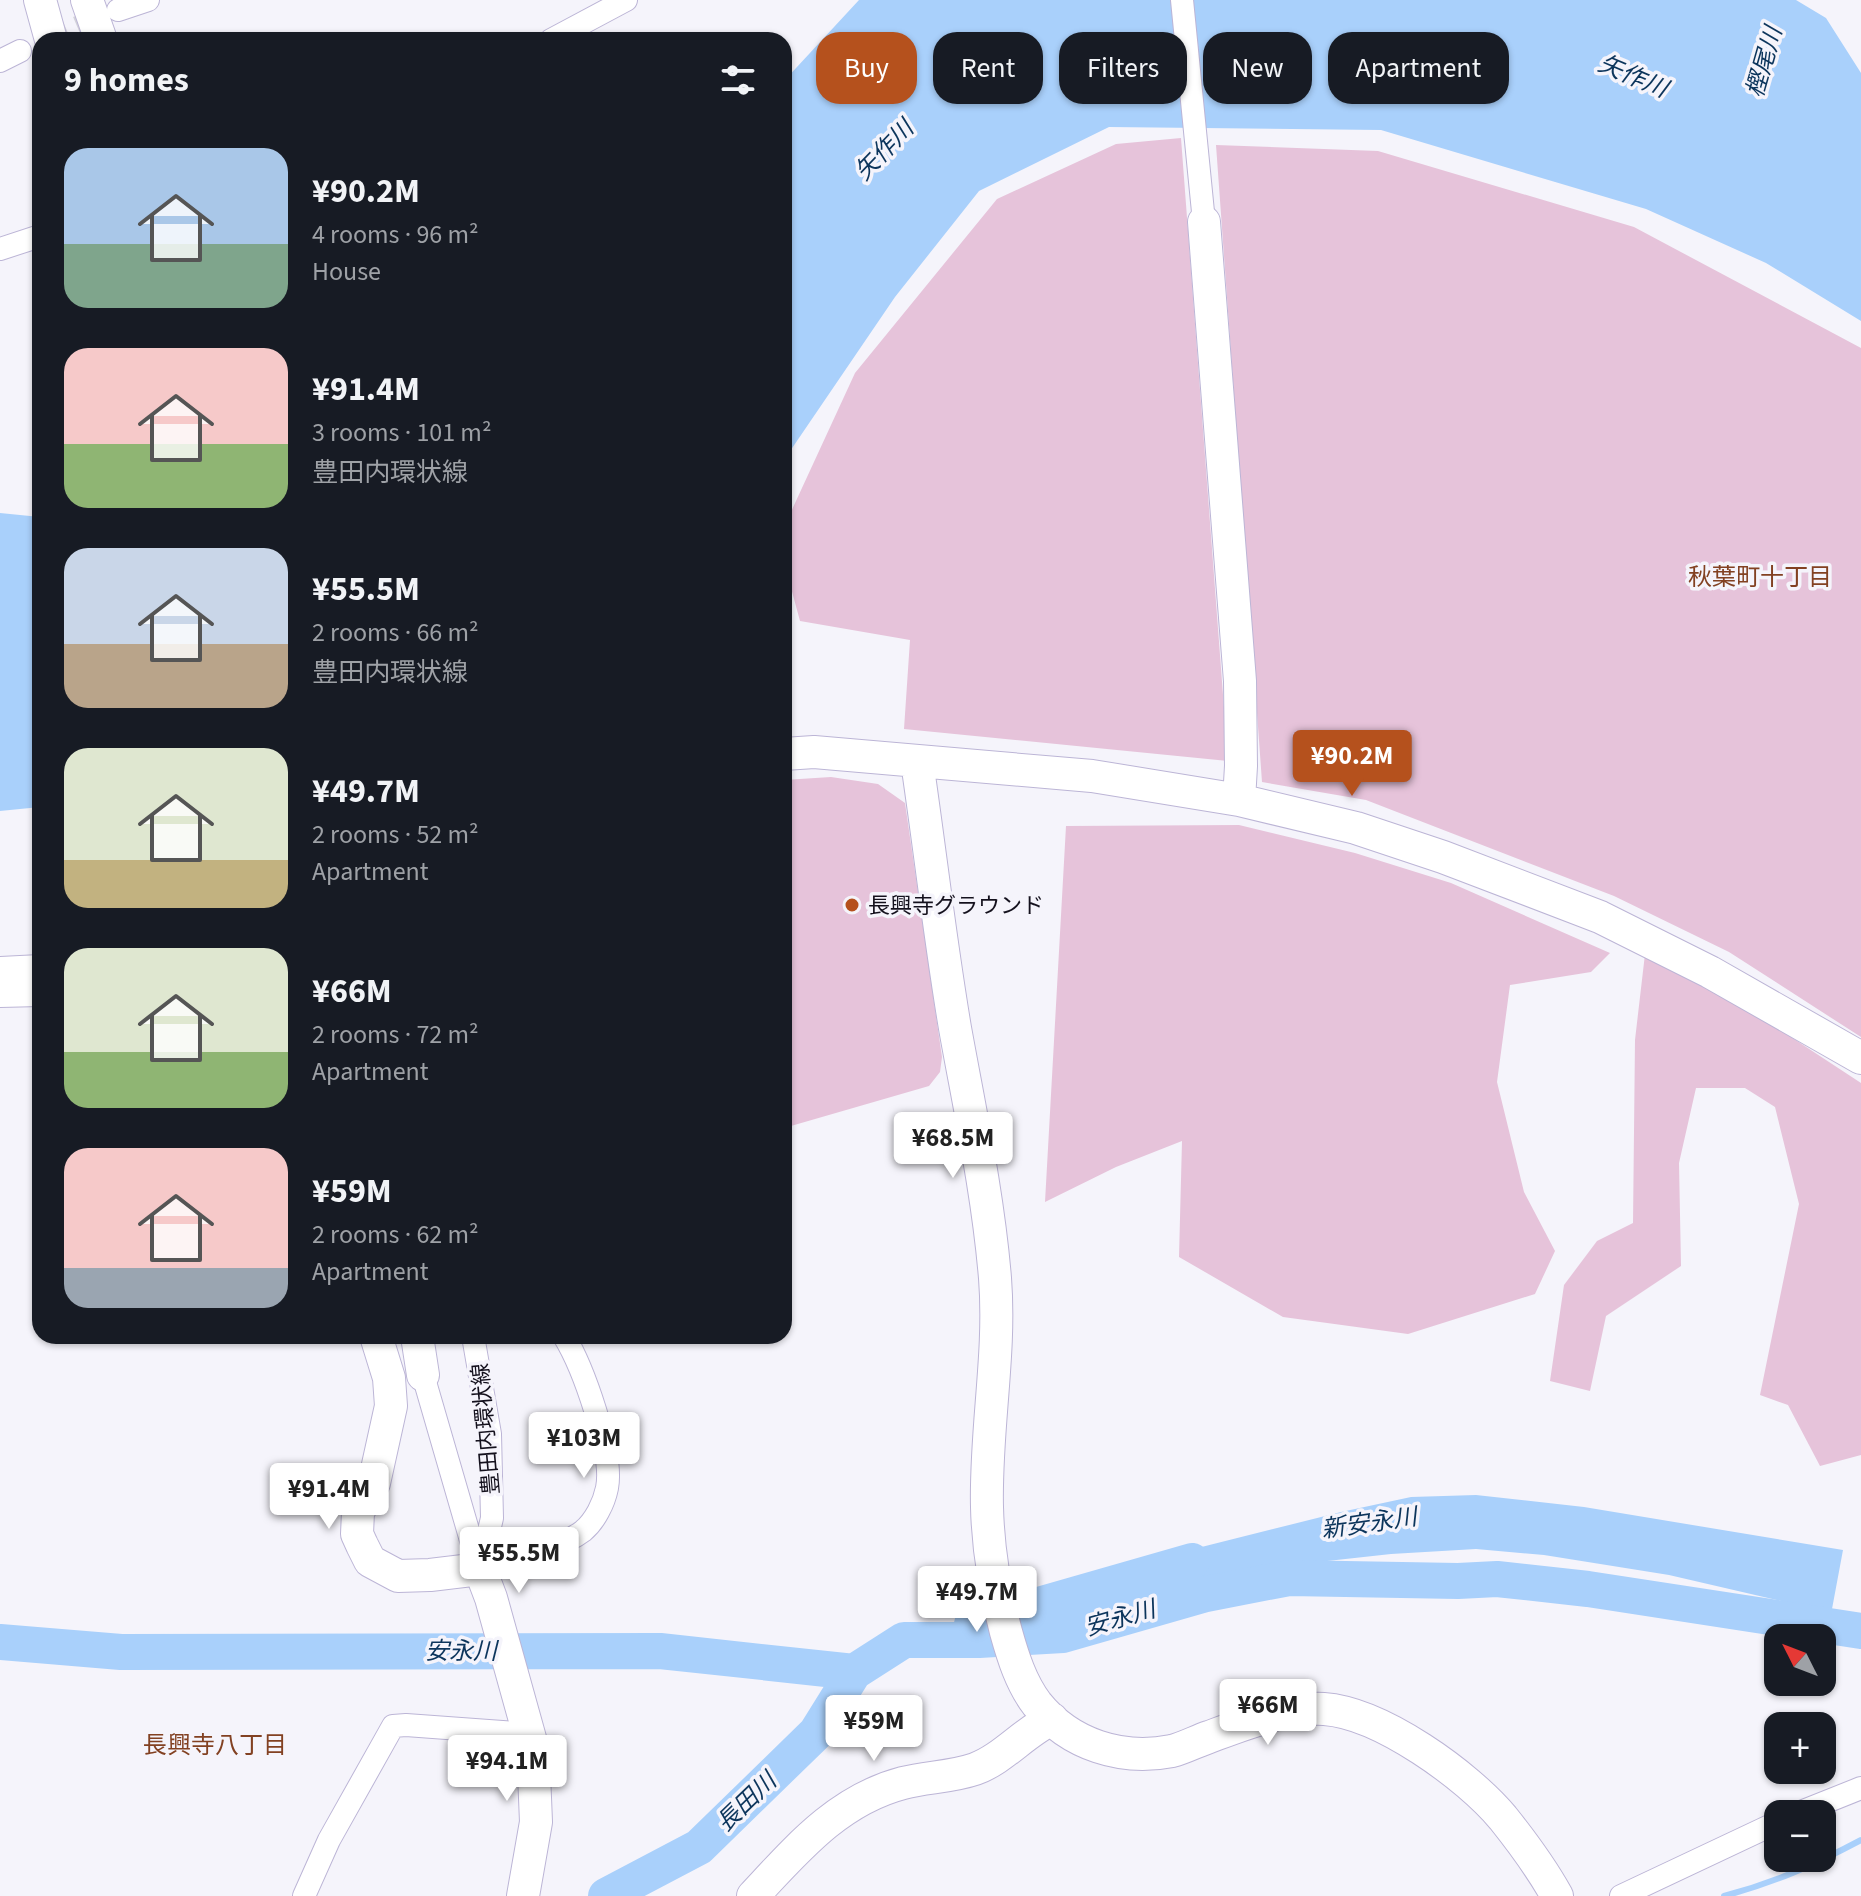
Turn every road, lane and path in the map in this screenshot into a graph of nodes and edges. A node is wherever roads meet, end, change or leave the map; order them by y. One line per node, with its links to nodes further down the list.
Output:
1 (40, 0): 5 (street)
2 (87, 0): 6 (street)
3 (626, 0): 7 (street)
4 (1182, 0): 8 (street)
5 (49, 32)
6 (98, 32)
7 (566, 32)
8 (1204, 222): 13 (street)
9 (32, 239): 10 (street)
10 (0, 249)
11 (792, 753): 12 (street)
12 (917, 762): 13 (street); 25 (street)
13 (1239, 800): 18 (street)
14 (32, 966): 15 (street)
15 (0, 968)
16 (32, 990): 17 (street)
17 (0, 991)
18 (1861, 1058)
19 (378, 1344): 24 (street)
20 (418, 1344): 23 (street)
21 (474, 1344): 24 (street, 豊田内環状線)
22 (567, 1344): 24 (street)
23 (423, 1375): 24 (street)
24 (480, 1569): 26 (street)
25 (1052, 1719): 32 (street); 33 (street)
26 (525, 1720): 30 (street); 31 (street)
27 (1861, 1788): 28 (street)
28 (1831, 1800)
29 (1764, 1829): 34 (street)
30 (304, 1896)
31 (523, 1896)
32 (753, 1896)
33 (1557, 1896)
34 (1621, 1896)

